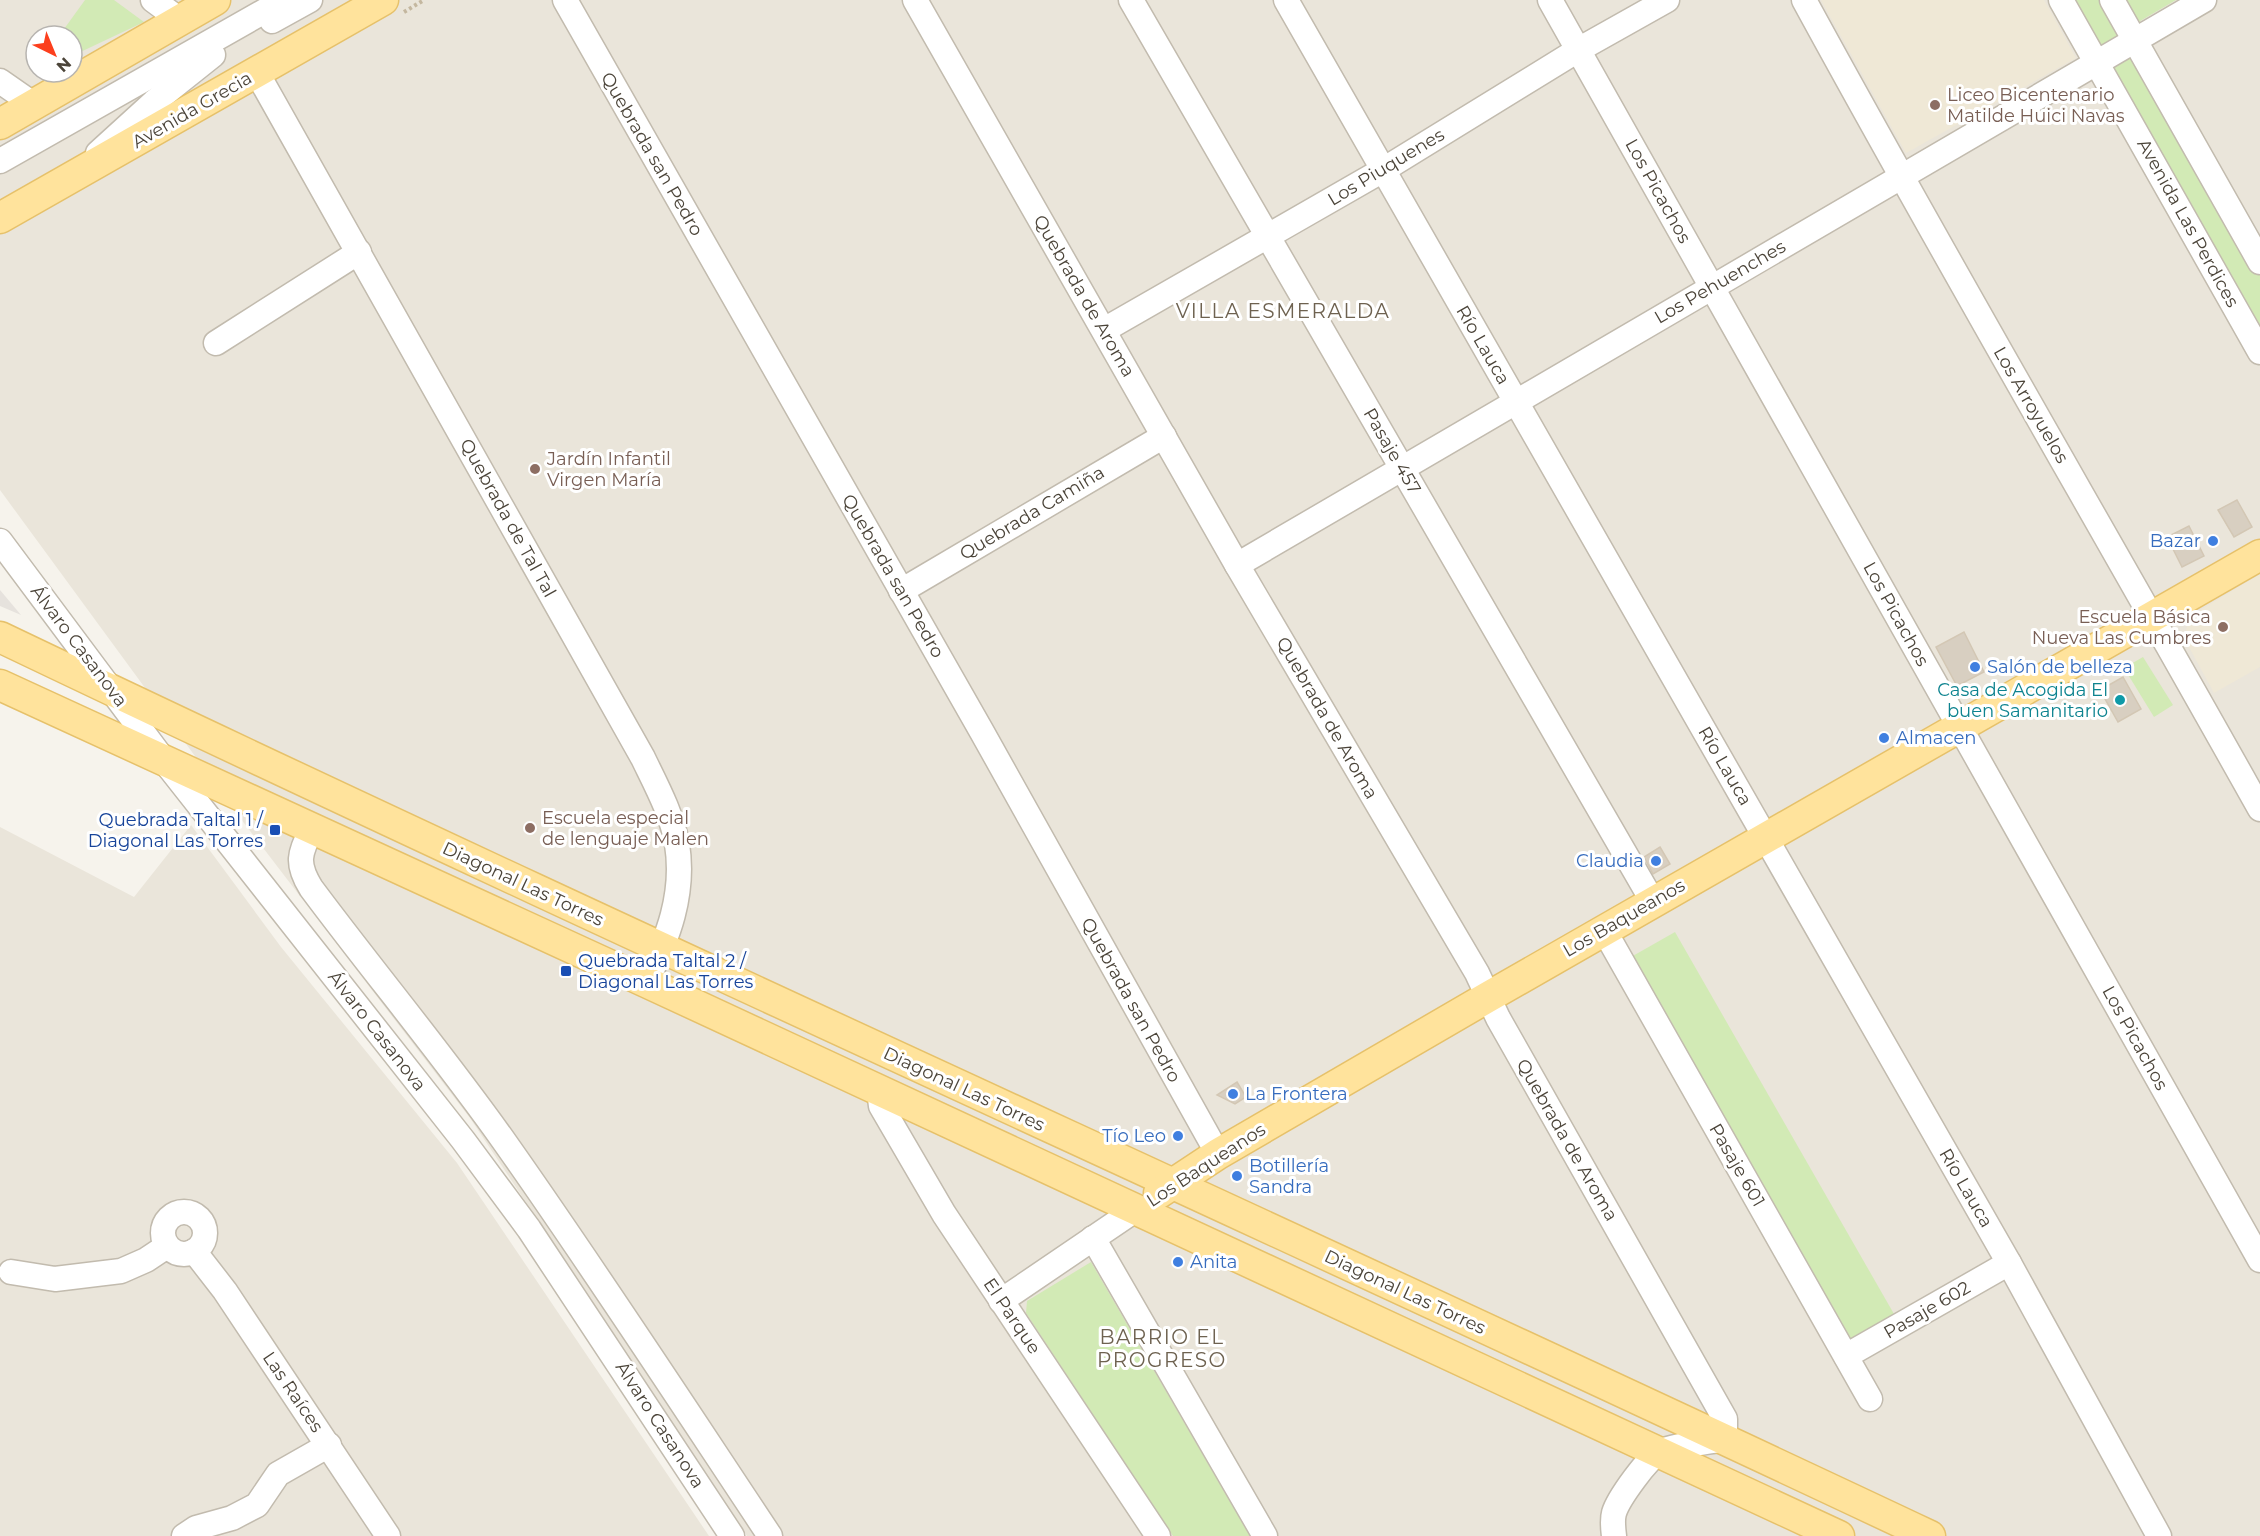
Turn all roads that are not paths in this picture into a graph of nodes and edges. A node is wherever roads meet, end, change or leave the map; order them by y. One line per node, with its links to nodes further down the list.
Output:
1 (153, 0): 16 (street)
2 (215, 0): 16 (main road)
3 (284, 0): 24 (street)
4 (310, 0): 26 (street)
5 (383, 0): 20 (main road, Avenida Grecia)
6 (565, 0): 42 (street, Quebrada san Pedro)
7 (915, 0): 33 (street, Quebrada de Aroma)
8 (1131, 0): 29 (street, Pasaje 457)
9 (1286, 0): 25 (street, Río Lauca)
10 (1550, 0): 18 (street, Los Picachos)
11 (1667, 0): 18 (street, Los Piuquenes)
12 (1804, 0): 27 (street, Los Arroyuelos)
13 (2061, 0): 19 (street, Avenida Las Perdices)
14 (2112, 0): 17 (street)
15 (2204, 0): 17 (street, Los Pehuenches)
16 (180, 20): 22 (main road)
17 (2135, 39): 19 (street, Los Pehuenches); 31 (street)
18 (1578, 50): 25 (street, Los Piuquenes); 32 (street, Los Picachos)
19 (2097, 61): 27 (street, Los Pehuenches); 35 (street, Avenida Las Perdices)
20 (258, 73): 26 (main road, Avenida Grecia); 30 (street, Quebrada de Tal Tal)
21 (0, 81): 22 (street)
22 (33, 104): 23 (main road)
23 (0, 124)
24 (0, 161)
25 (1383, 170): 29 (street, Los Piuquenes); 36 (street, Río Lauca)
26 (76, 176): 28 (main road, Avenida Grecia)
27 (1900, 176): 32 (street, Los Pehuenches); 43 (street, Los Arroyuelos)
28 (0, 218)
29 (1268, 236): 33 (street, Los Piuquenes); 38 (street, Pasaje 457)
30 (358, 252): 34 (street); 54 (street, Quebrada de Tal Tal)
31 (2260, 262)
32 (1712, 287): 36 (street, Los Pehuenches); 47 (street, Los Picachos)
33 (1104, 330): 37 (street, Quebrada de Aroma)
34 (216, 343)
35 (2260, 352)
36 (1515, 401): 38 (street, Los Pehuenches); 51 (street, Río Lauca)
37 (1164, 436): 41 (street, Quebrada de Aroma); 42 (street, Quebrada Camiña)
38 (1402, 468): 41 (street, Los Pehuenches); 52 (street, Pasaje 457)
39 (0, 541): 46 (street, Álvaro Casanova)
40 (2260, 555): 43 (main road, Los Baqueanos)
41 (1237, 565): 57 (street, Quebrada de Aroma)
42 (901, 591): 60 (street, Quebrada san Pedro)
43 (2152, 617): 47 (main road, Los Baqueanos); 49 (street, Los Arroyuelos)
44 (2, 636): 46 (main road, Diagonal Las Torres)
45 (0, 685): 48 (main road, Diagonal Las Torres)
46 (114, 691): 48 (street, Álvaro Casanova); 54 (main road, Diagonal Las Torres)
47 (1959, 727): 51 (main road, Los Baqueanos); 66 (street, Los Picachos)
48 (165, 762): 50 (main road, Diagonal Las Torres); 58 (street, Álvaro Casanova)
49 (2260, 809)
50 (312, 829): 55 (main road, Diagonal Las Torres); 56 (street, Álvaro Casanova)
51 (1766, 837): 52 (main road, Los Baqueanos); 67 (street, Río Lauca)
52 (1653, 902): 53 (main road, Los Baqueanos)
53 (1604, 930): 57 (main road, Los Baqueanos); 70 (street, Pasaje 601)
54 (662, 949): 55 (street, Quebrada de Tal Tal); 61 (main road, Diagonal Las Torres)
55 (646, 982): 59 (main road, Diagonal Las Torres)
56 (389, 987): 58 (street); 78 (street, Álvaro Casanova)
57 (1488, 997): 60 (main road, Los Baqueanos); 72 (street, Quebrada de Aroma)
58 (360, 1008): 77 (street, Álvaro Casanova)
59 (879, 1090): 62 (main road, Diagonal Las Torres); 69 (street, El Parque)
60 (1218, 1154): 61 (main road, Los Baqueanos)
61 (1172, 1185): 62 (main road, Los Baqueanos); 72 (main road, Diagonal Las Torres)
62 (1135, 1210): 63 (street, Los Baqueanos); 74 (main road, Diagonal Las Torres)
63 (1093, 1238): 69 (street, Los Baqueanos); 80 (street)
64 (167, 1246): 65 (street); 65 (street); 68 (street)
65 (194, 1251): 73 (street, Las Raíces)
66 (2260, 1260)
67 (2009, 1263): 70 (street, Pasaje 602); 84 (street, Río Lauca)
68 (11, 1272)
69 (1001, 1301): 79 (street, El Parque)
70 (1846, 1356): 71 (street, Pasaje 601)
71 (1870, 1399)
72 (1725, 1439): 74 (street); 83 (main road, Diagonal Las Torres)
73 (329, 1445): 75 (street); 76 (street, Las Raíces)
74 (1659, 1452): 81 (street); 82 (main road, Diagonal Las Torres)
75 (184, 1536)
76 (388, 1536)
77 (732, 1536)
78 (770, 1536)
79 (1158, 1536)
80 (1265, 1536)
81 (1614, 1536)
82 (1839, 1536)
83 (1930, 1536)
84 (2158, 1536)

